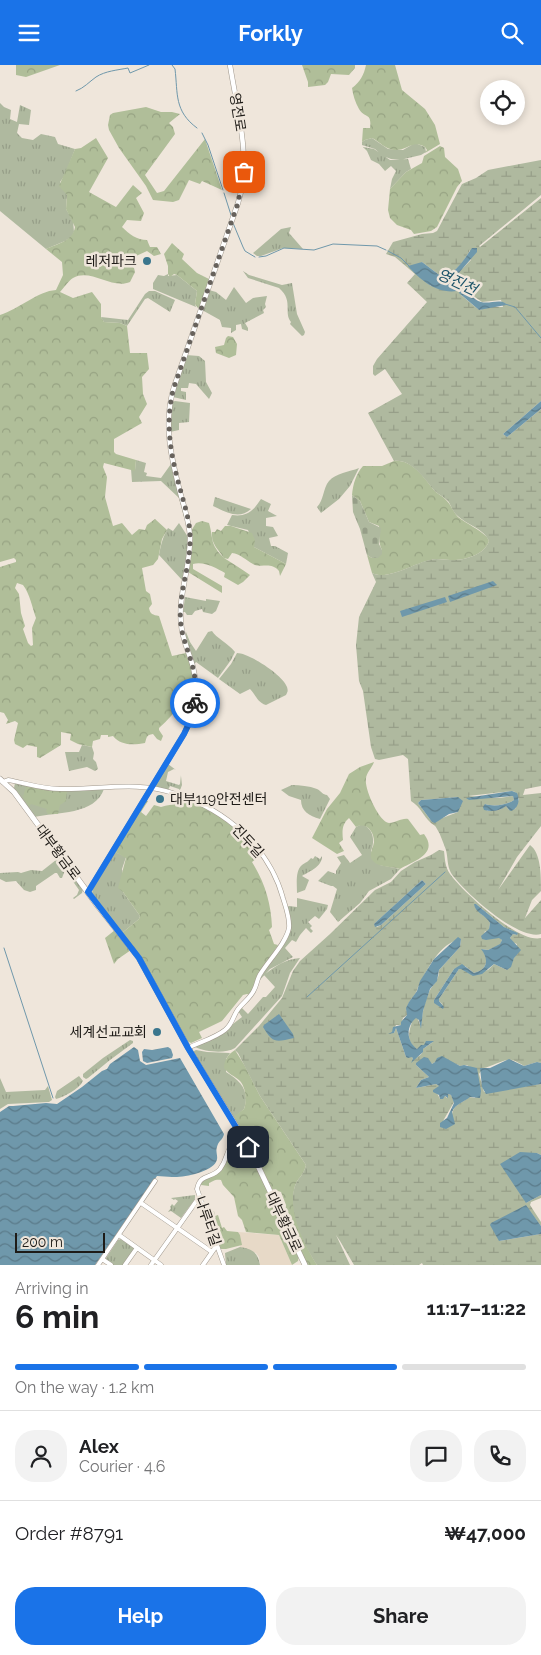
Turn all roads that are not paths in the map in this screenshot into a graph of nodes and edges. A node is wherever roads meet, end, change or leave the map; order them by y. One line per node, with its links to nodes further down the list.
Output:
1 (230, 65): 3 (street, 영전로)
2 (2, 781): 3 (street, 진두길); 4 (main road, 대부황금로)
3 (152, 787): 4 (street, 영전로); 5 (street, 진두길)
4 (88, 892): 5 (main road, 대부황금로)
5 (188, 1048): 6 (main road, 대부황금로)
6 (243, 1138): 8 (street, 나루터길); 17 (main road, 대부황금로)
7 (155, 1181): 9 (street)
8 (200, 1196): 10 (street); 12 (street, 나루터길)
9 (141, 1203): 10 (street); 11 (street)
10 (178, 1228): 14 (street); 16 (street)
11 (119, 1235): 13 (street); 15 (street)
12 (217, 1245): 14 (street); 24 (street, 나루터길)
13 (137, 1248): 16 (street); 20 (street)
14 (212, 1252): 23 (street)
15 (102, 1259): 18 (street); 19 (street)
16 (154, 1261): 21 (street); 22 (street)
17 (304, 1263): 25 (street)
18 (98, 1265)
19 (111, 1265)
20 (125, 1265)
21 (151, 1265)
22 (160, 1265)
23 (203, 1265)
24 (224, 1265)
25 (297, 1265)

